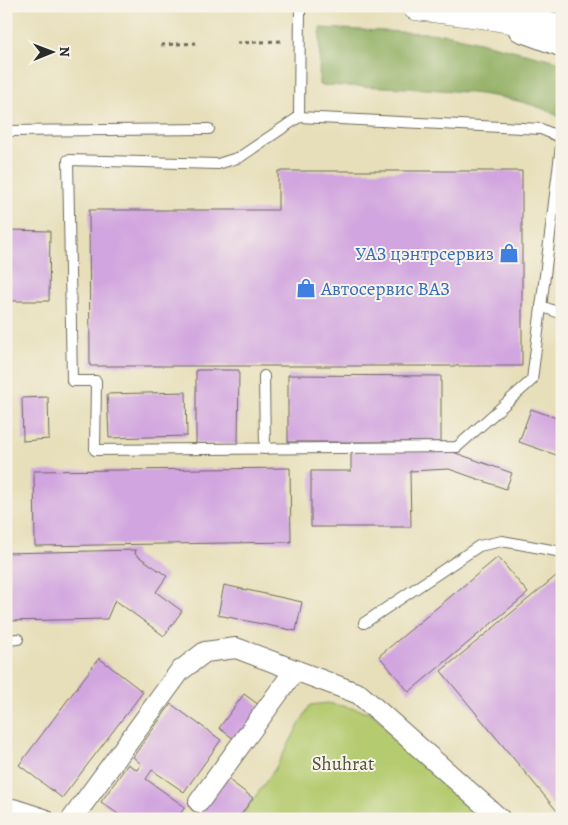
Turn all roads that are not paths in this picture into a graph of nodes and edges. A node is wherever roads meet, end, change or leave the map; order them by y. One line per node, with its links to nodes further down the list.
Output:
1 (300, 6): 6 (lane)
2 (416, 6): 3 (main road)
3 (482, 14): 4 (main road); 5 (street)
4 (562, 28)
5 (562, 44)
6 (299, 117): 9 (lane); 13 (lane)
7 (209, 129): 8 (lane)
8 (6, 131)
9 (562, 138): 10 (lane)
10 (541, 306): 11 (lane); 13 (lane)
11 (562, 314)
12 (264, 376): 13 (lane)
13 (265, 449)
14 (562, 552): 15 (lane)
15 (364, 623)
16 (6, 640): 17 (lane)
17 (18, 640)
18 (295, 670): 19 (street); 22 (street); 23 (street)
19 (199, 802)
20 (13, 808): 21 (street)
21 (44, 819)
22 (72, 819)
23 (500, 819)

